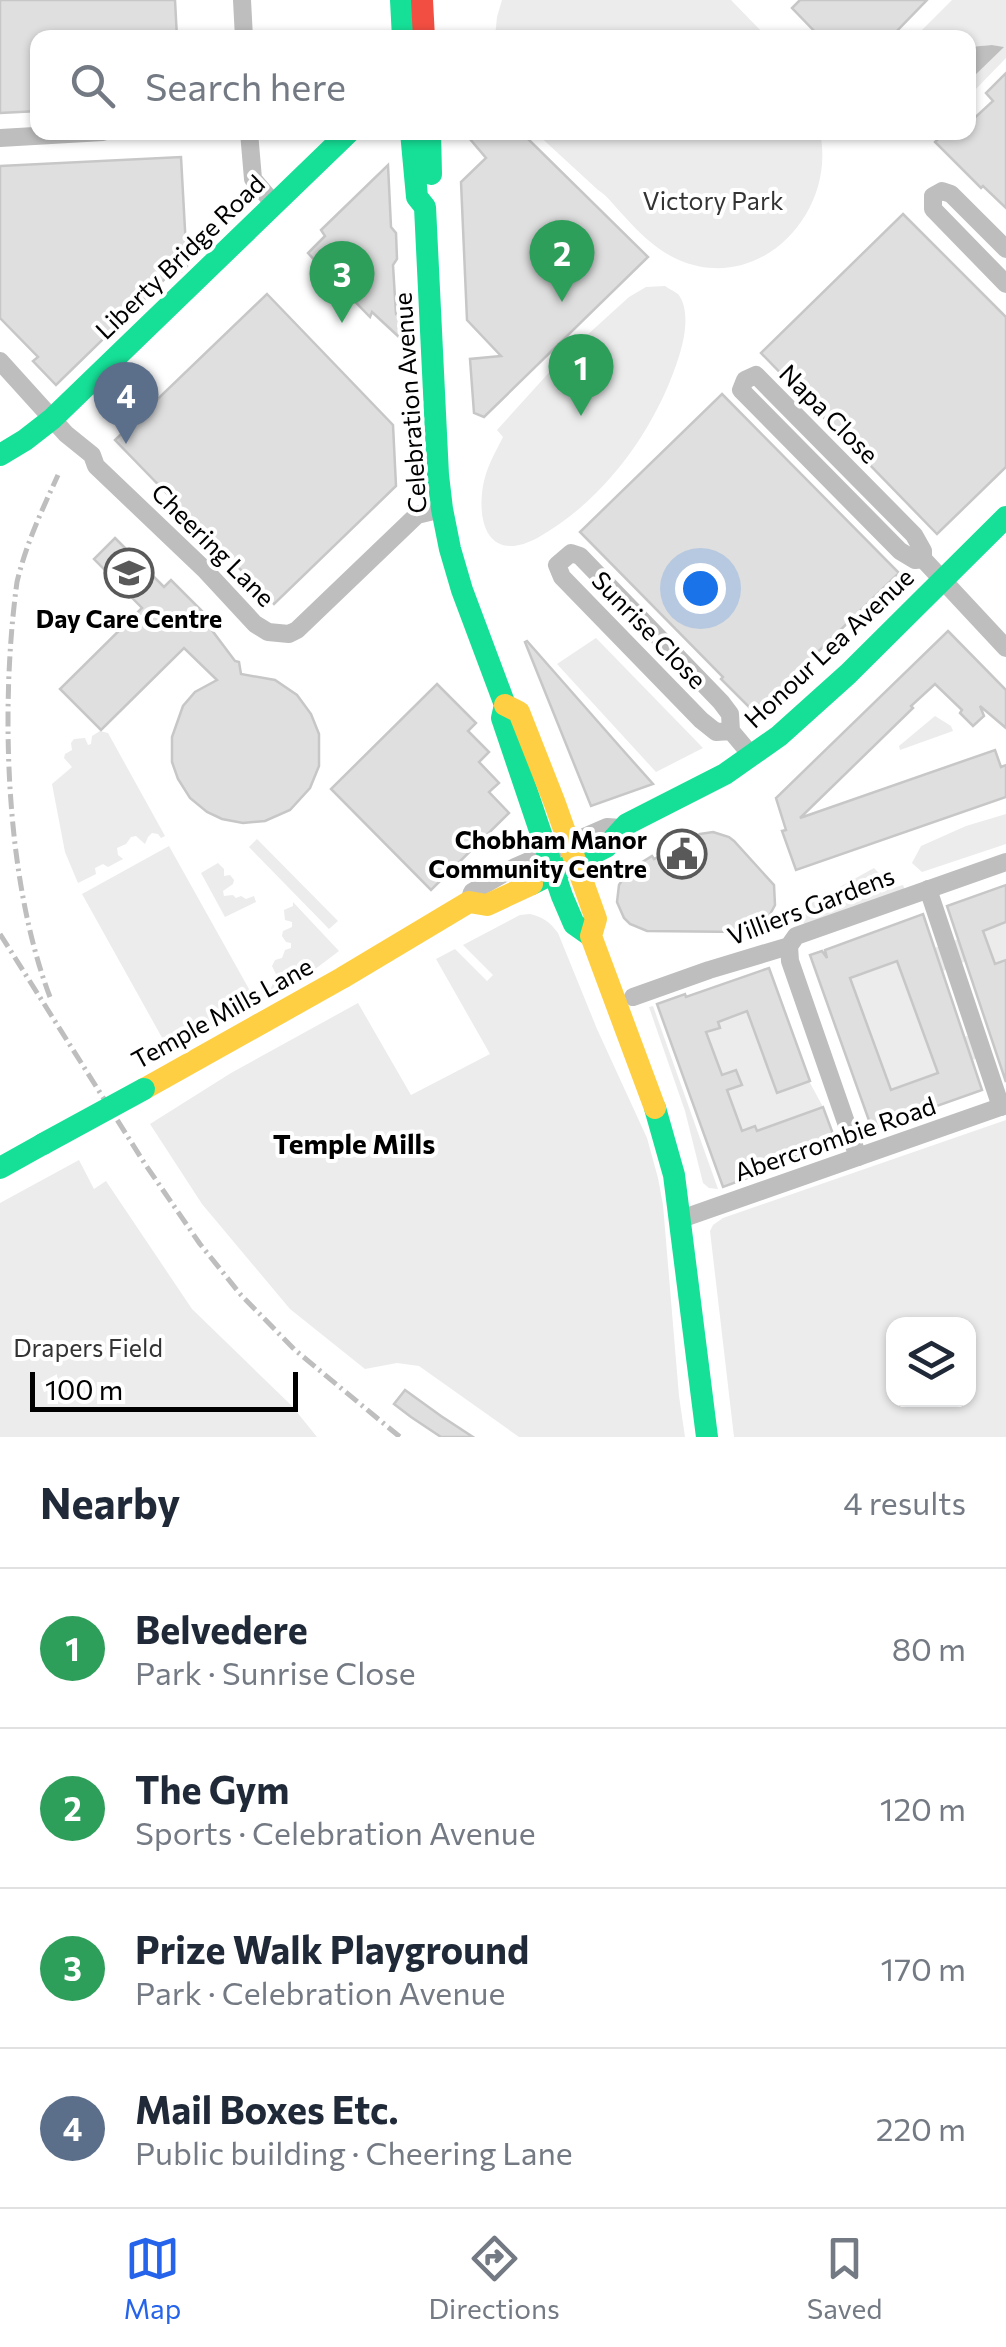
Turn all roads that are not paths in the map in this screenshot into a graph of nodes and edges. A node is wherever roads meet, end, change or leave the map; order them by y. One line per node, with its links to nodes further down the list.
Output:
1 (242, 0): 4 (street)
2 (401, 0): 5 (street)
3 (422, 0): 6 (street)
4 (244, 30)
5 (403, 30)
6 (424, 30)
7 (30, 136): 8 (street)
8 (0, 138)
9 (250, 140): 13 (street)
10 (340, 140): 13 (street, Liberty Bridge Road)
11 (413, 140): 14 (street, Celebration Avenue)
12 (430, 140): 14 (street, Celebration Avenue)
13 (274, 204): 18 (street, Liberty Bridge Road)
14 (425, 207): 20 (street, Celebration Avenue)
15 (1006, 249): 16 (street)
16 (1006, 284)
17 (0, 361): 18 (street, Cheering Lane)
18 (52, 418): 19 (street, Liberty Bridge Road); 20 (street, Cheering Lane)
19 (0, 455)
20 (442, 510): 27 (street, Celebration Avenue)
21 (1006, 517): 23 (street, Honour Lea Avenue)
22 (923, 559): 22 (street, Napa Close); 23 (street, Napa Close)
23 (942, 580): 24 (street, Napa Close); 26 (street, Honour Lea Avenue)
24 (1006, 648)
25 (731, 731): 25 (street, Sunrise Close); 26 (street, Sunrise Close)
26 (752, 756): 27 (street, Honour Lea Avenue)
27 (561, 859): 34 (street, Temple Mills Lane, bridge); 35 (street)
28 (1006, 862): 29 (street, Villiers Gardens)
29 (928, 890): 30 (street, Villiers Gardens); 32 (street)
30 (789, 946): 31 (street, Villiers Gardens); 33 (street)
31 (634, 997)
32 (1004, 1106): 33 (street, Abercrombie Road)
33 (858, 1157): 35 (street, Abercrombie Road)
34 (0, 1168)
35 (681, 1219): 36 (street)
36 (707, 1437)

